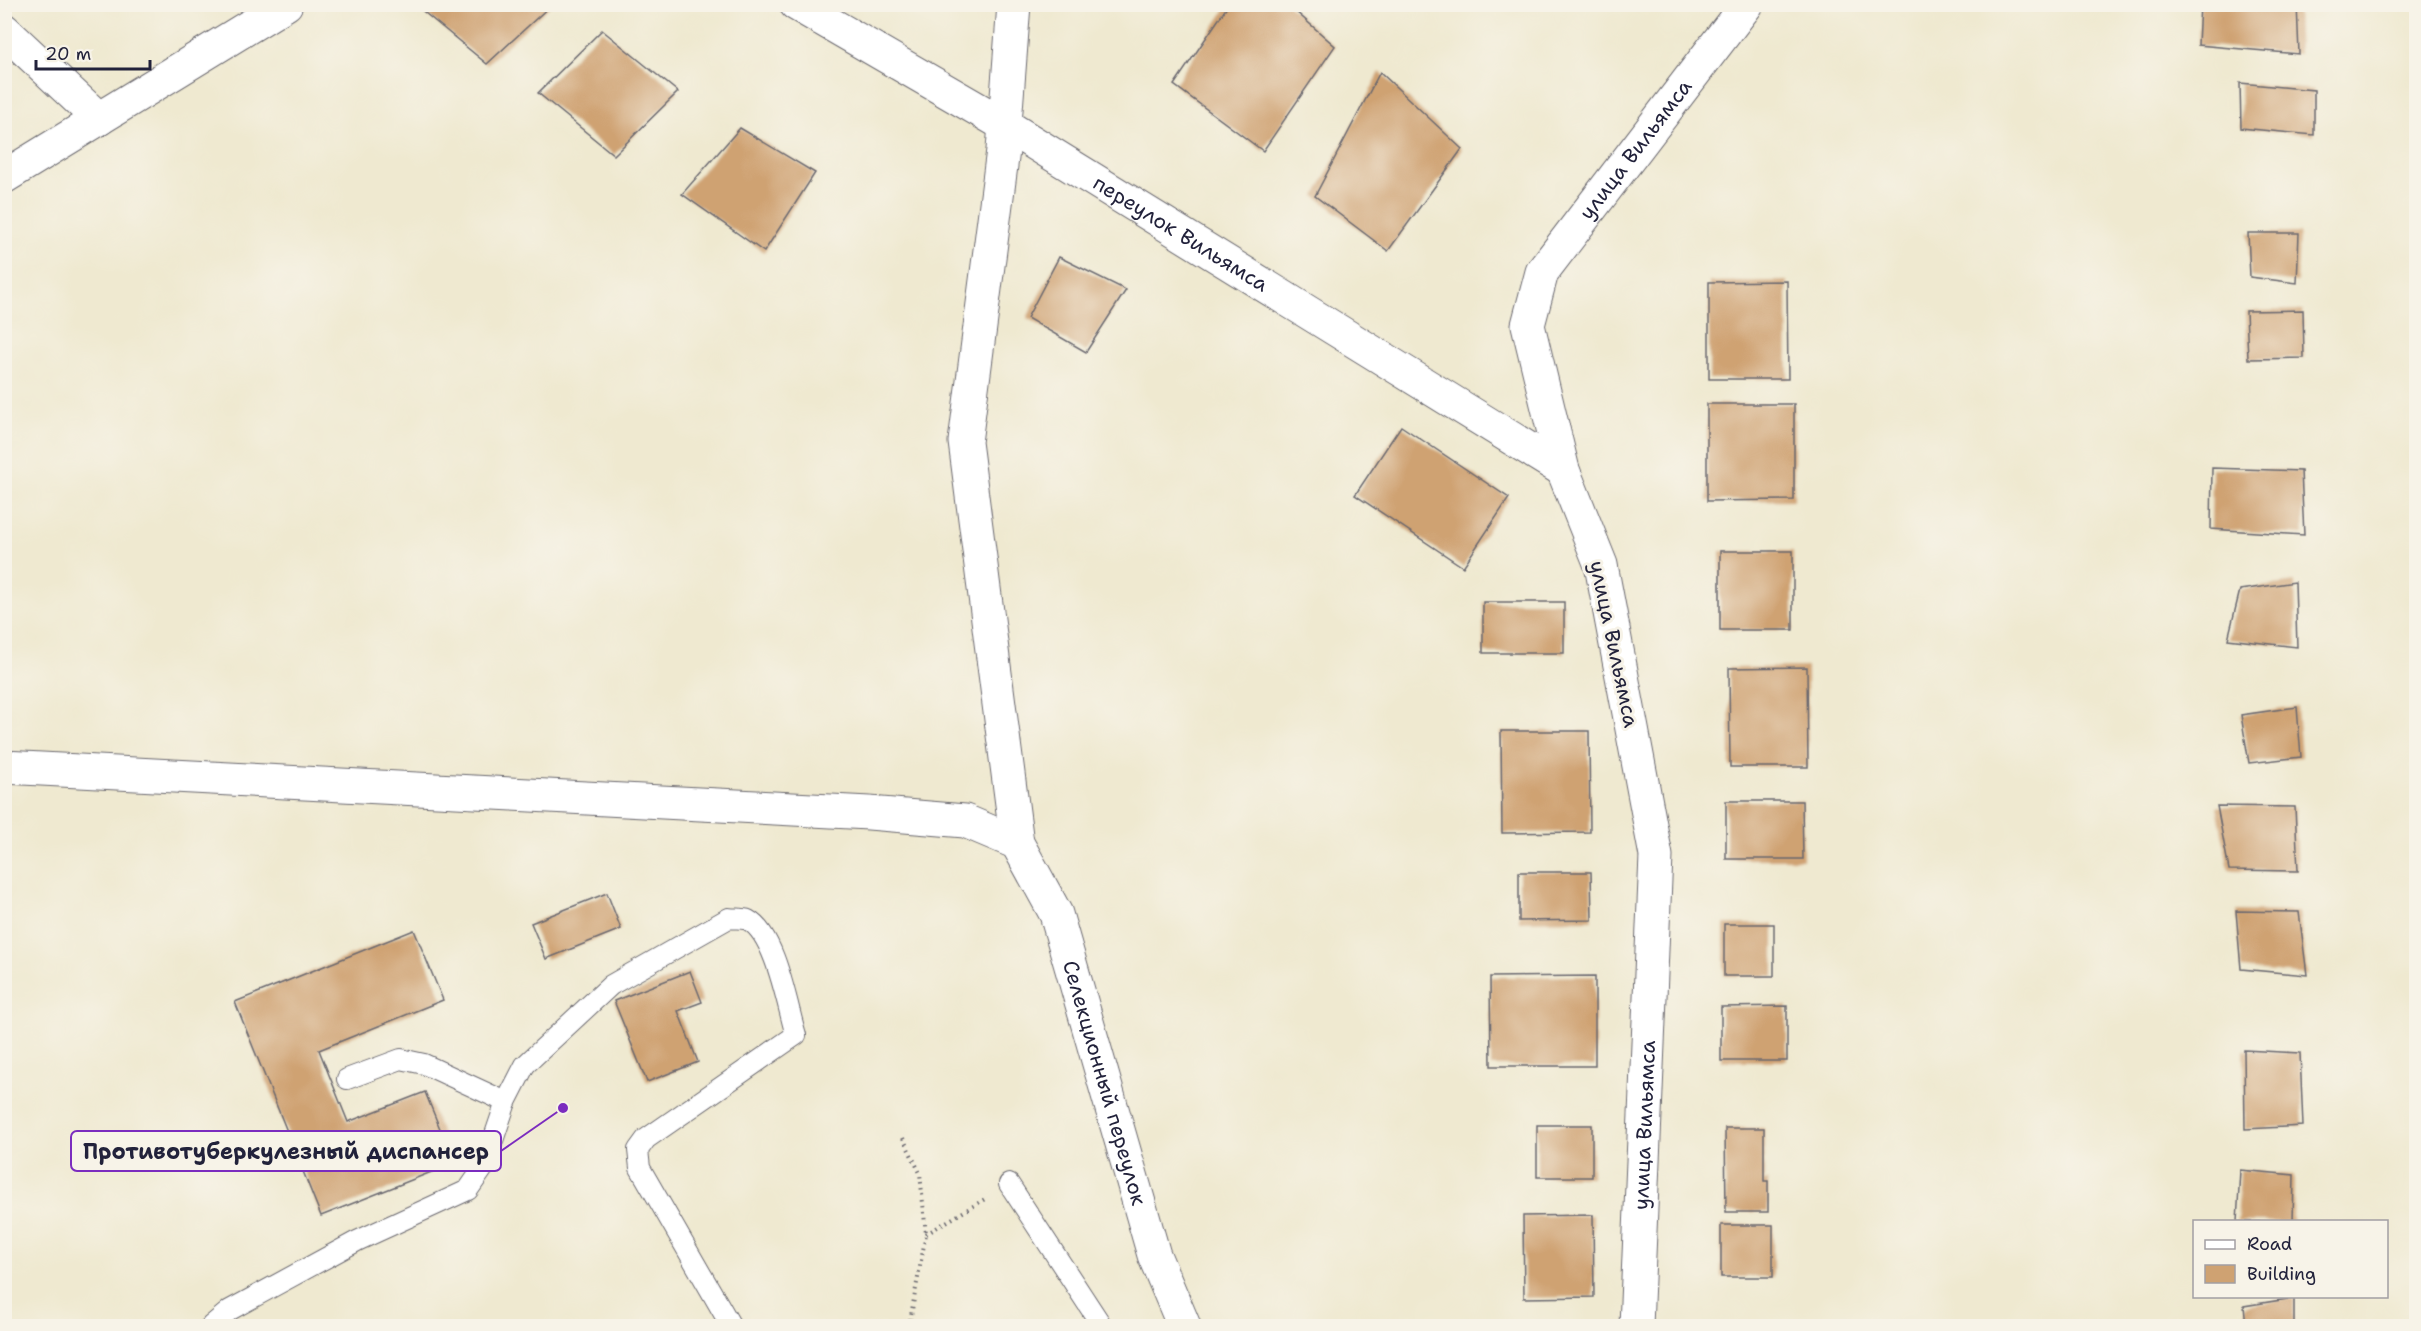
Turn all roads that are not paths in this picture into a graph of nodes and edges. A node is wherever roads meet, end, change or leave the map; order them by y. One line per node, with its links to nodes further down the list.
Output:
1 (286, 4): 6 (street)
2 (796, 4): 7 (street, переулок Вильямса)
3 (1014, 4): 7 (street)
4 (1747, 4): 9 (street, улица Вильямса)
5 (4, 30): 6 (street)
6 (99, 119): 8 (street)
7 (1005, 125): 9 (street, переулок Вильямса); 11 (street)
8 (4, 177)
9 (1563, 470): 19 (street, улица Вильямса)
10 (4, 767): 11 (street)
11 (1017, 843): 18 (street, Селекционный переулок)
12 (347, 1078): 13 (lane)
13 (506, 1102): 15 (lane); 16 (lane)
14 (1010, 1184): 17 (lane)
15 (212, 1326)
16 (731, 1326)
17 (1102, 1326)
18 (1184, 1326)
19 (1636, 1326)

